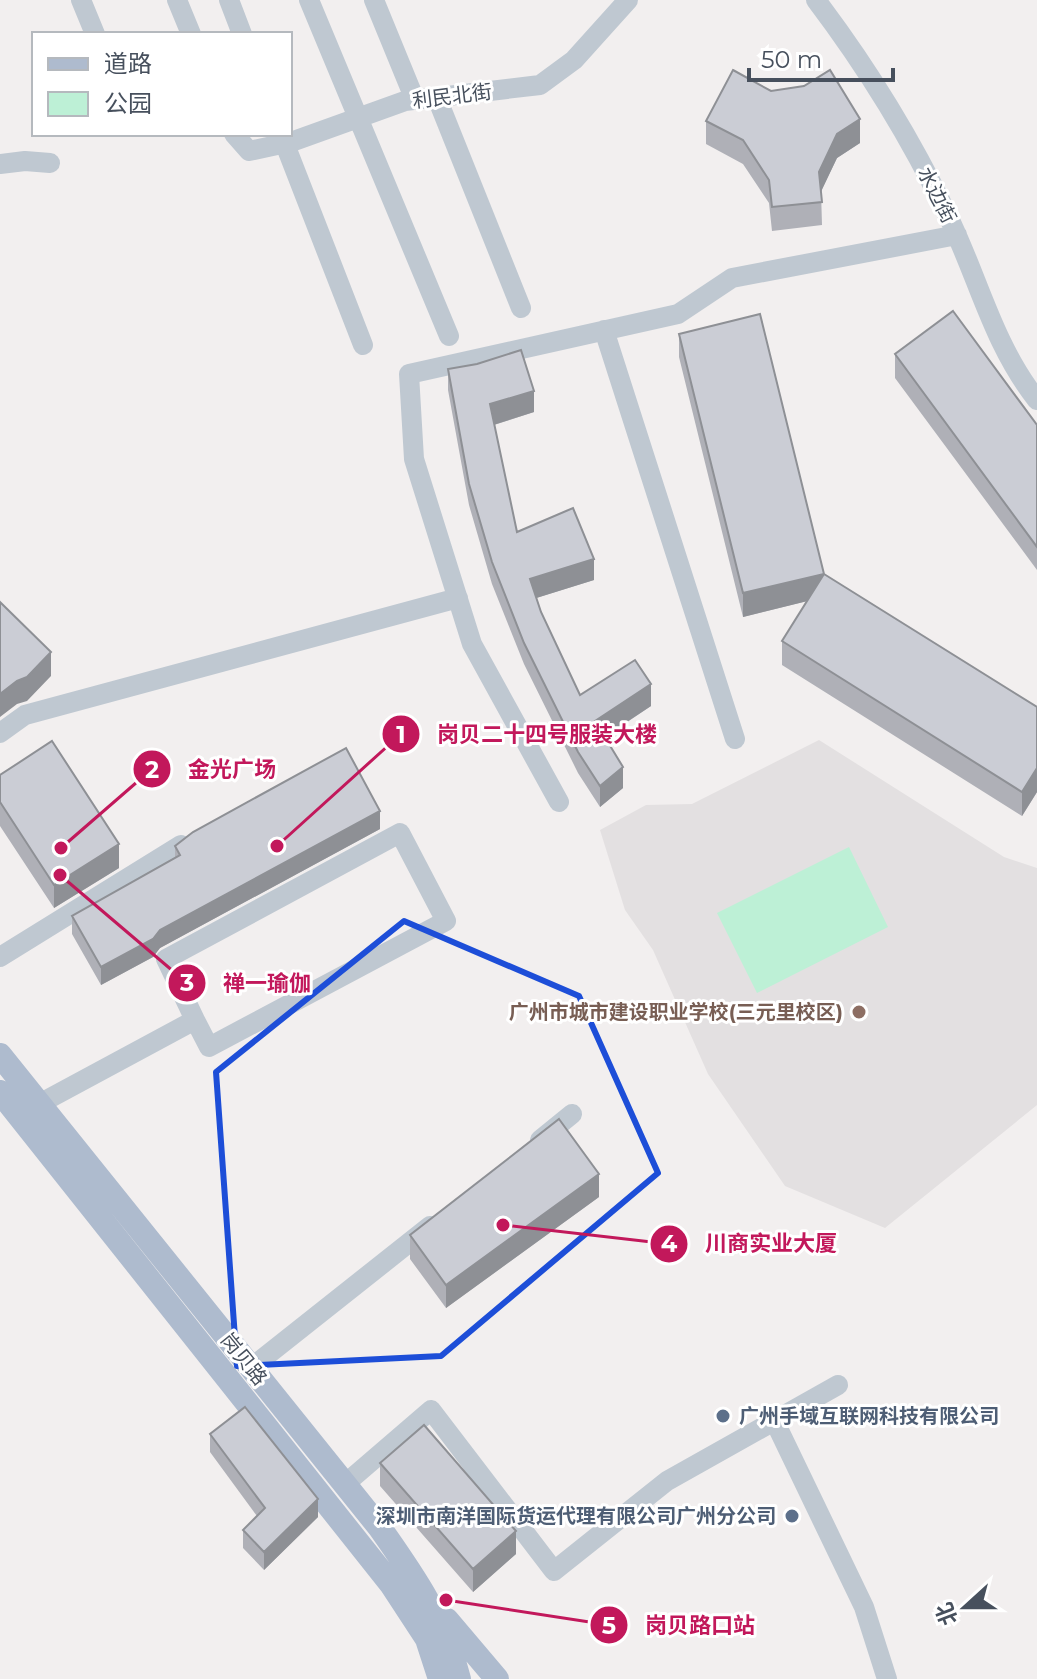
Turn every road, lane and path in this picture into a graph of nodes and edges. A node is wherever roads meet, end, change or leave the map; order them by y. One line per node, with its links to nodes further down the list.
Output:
1 (81, 0): 8 (street)
2 (177, 0): 9 (street)
3 (229, 0): 10 (street)
4 (309, 0): 13 (street)
5 (374, 0): 12 (street)
6 (628, 0): 11 (street, 利民北街)
7 (816, 0): 18 (street, 水边街)
8 (94, 32)
9 (190, 32)
10 (241, 32)
11 (437, 98): 12 (street, 利民北街); 19 (street)
12 (415, 100): 13 (street, 利民北街)
13 (358, 118): 15 (street, 利民北街); 21 (street)
14 (236, 136): 15 (street, 利民北街)
15 (283, 139): 22 (street)
16 (50, 163): 17 (street)
17 (0, 164)
18 (957, 235): 20 (street); 23 (street, 水边街)
19 (521, 308)
20 (604, 330): 24 (street); 26 (street)
21 (449, 336)
22 (363, 345)
23 (1037, 400)
24 (458, 598): 25 (street); 27 (street)
25 (0, 733)
26 (735, 739)
27 (559, 802)
28 (181, 845): 29 (street)
29 (0, 957)
30 (195, 1020): 30 (street); 33 (street)
31 (0, 1055): 33 (main road, 岗贝路)
32 (0, 1092): 42 (main road, 岗贝路)
33 (39, 1104): 37 (main road, 岗贝路)
34 (572, 1114): 35 (street)
35 (523, 1153)
36 (449, 1212): 37 (street)
37 (251, 1368): 40 (main road, 岗贝路)
38 (838, 1385): 39 (street)
39 (775, 1422): 40 (street); 45 (street)
40 (345, 1484): 41 (main road, 岗贝路)
41 (428, 1597): 43 (main road, 岗贝路); 44 (main road)
42 (440, 1679)
43 (459, 1679)
44 (497, 1679)
45 (887, 1679)

